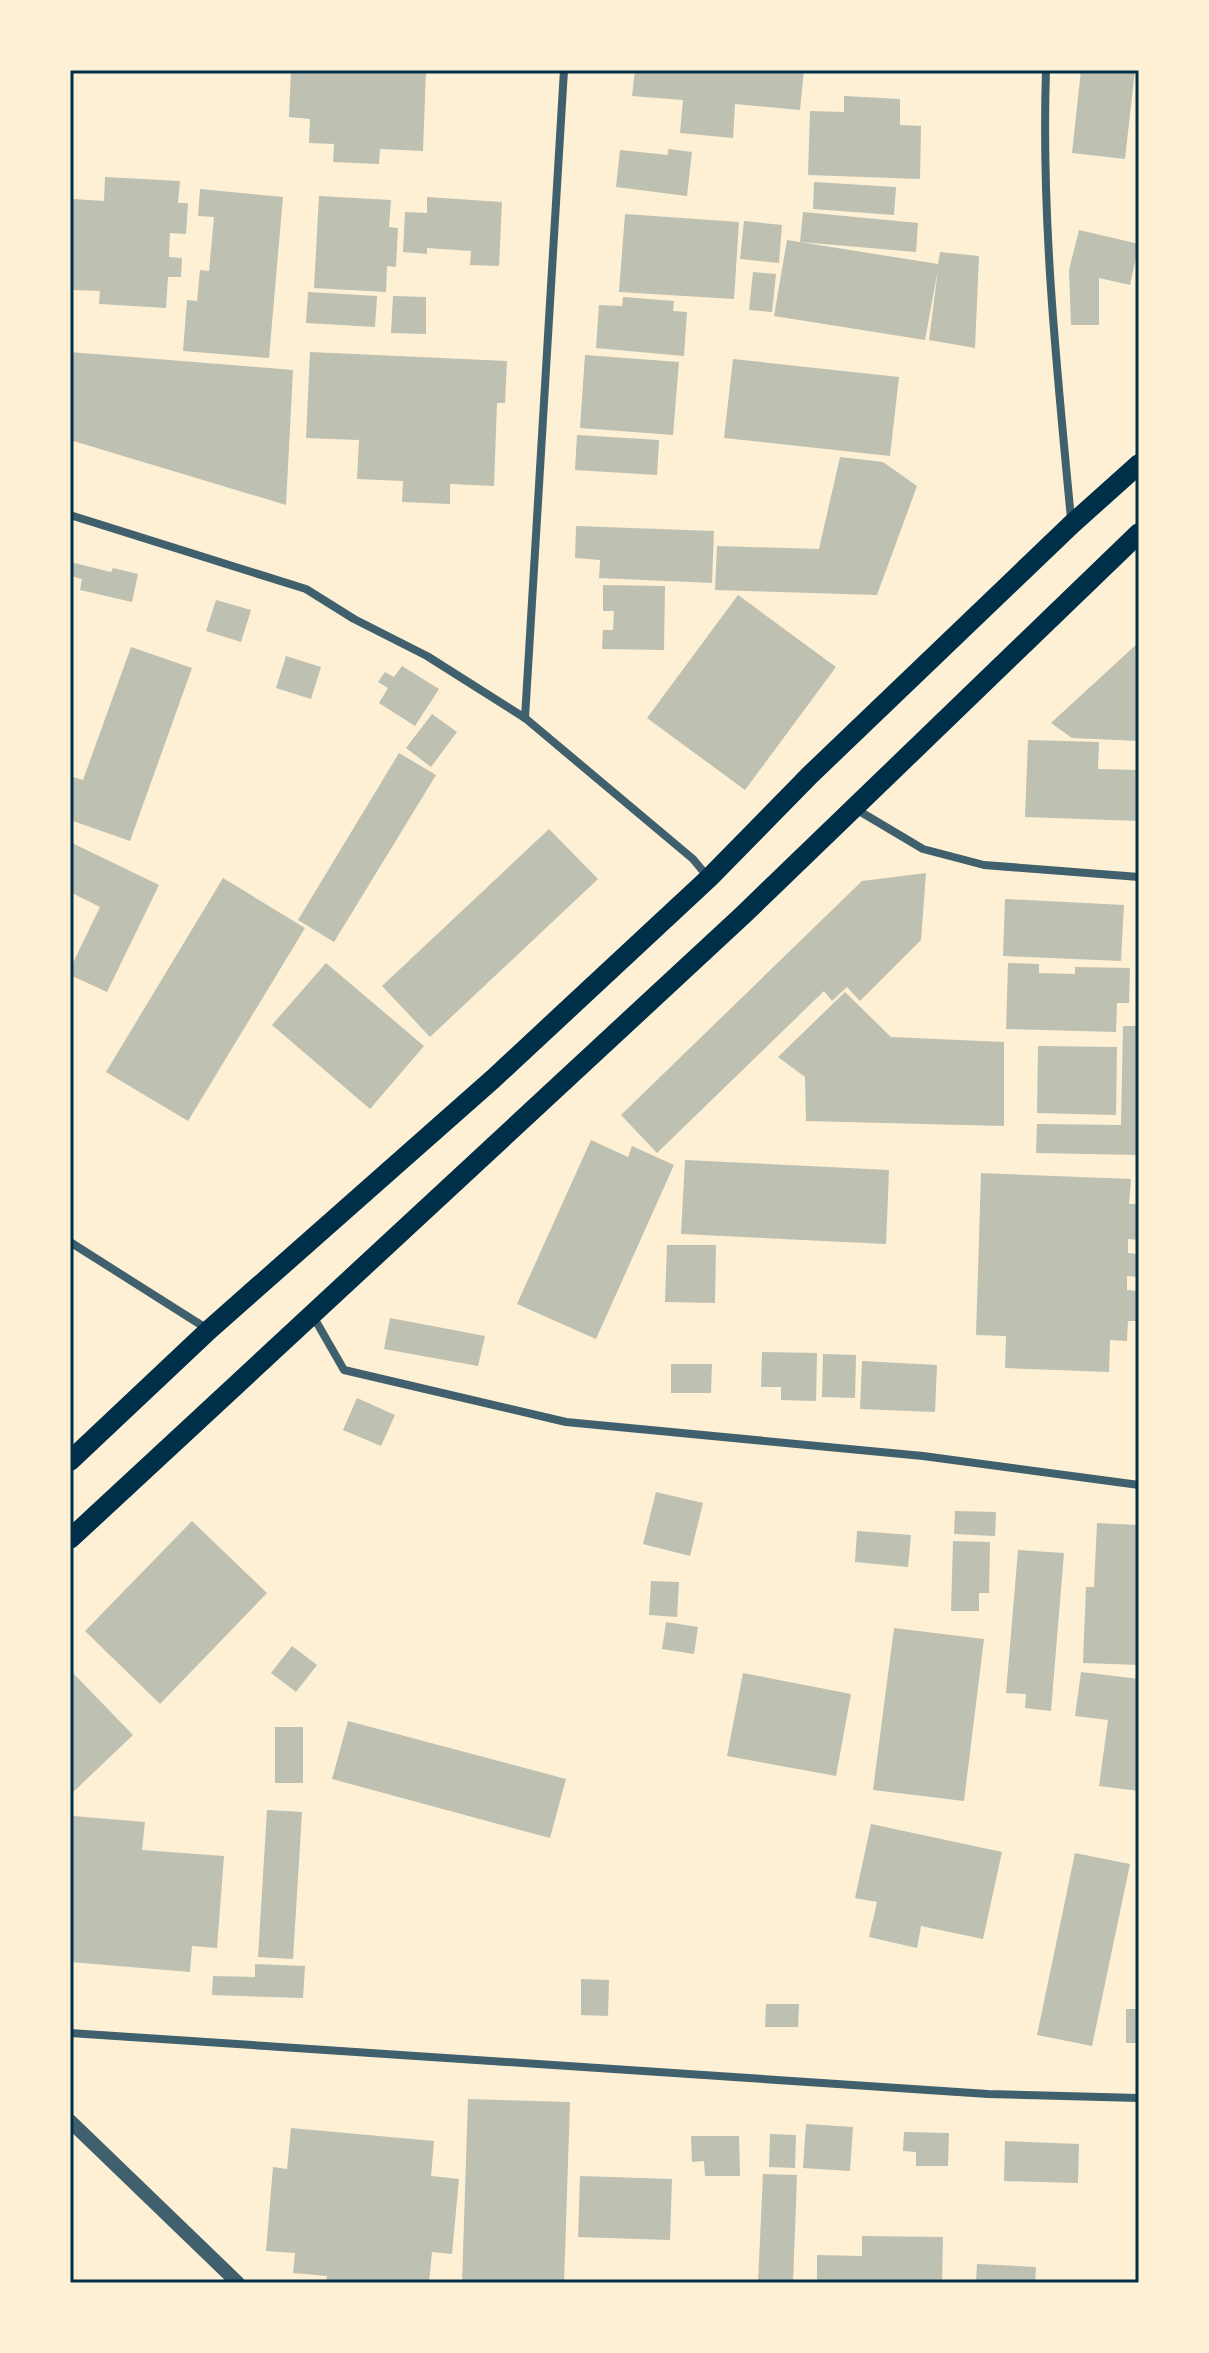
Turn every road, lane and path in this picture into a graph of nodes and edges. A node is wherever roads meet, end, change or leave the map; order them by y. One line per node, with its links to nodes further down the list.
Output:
1 (564, 70): 7 (street)
2 (1046, 70): 5 (street)
3 (1139, 464): 5 (main road)
4 (70, 515): 7 (street)
5 (1072, 524): 10 (main road)
6 (1139, 533): 8 (main road)
7 (525, 718): 10 (street)
8 (854, 808): 9 (street); 12 (main road)
9 (1139, 877)
10 (709, 878): 13 (main road)
11 (70, 1242): 13 (street)
12 (312, 1313): 15 (street); 16 (main road)
13 (209, 1330): 14 (main road)
14 (70, 1461)
15 (1139, 1485)
16 (70, 1539)
17 (70, 2033): 18 (street)
18 (1139, 2098)
19 (70, 2121): 20 (street)
20 (238, 2283)

